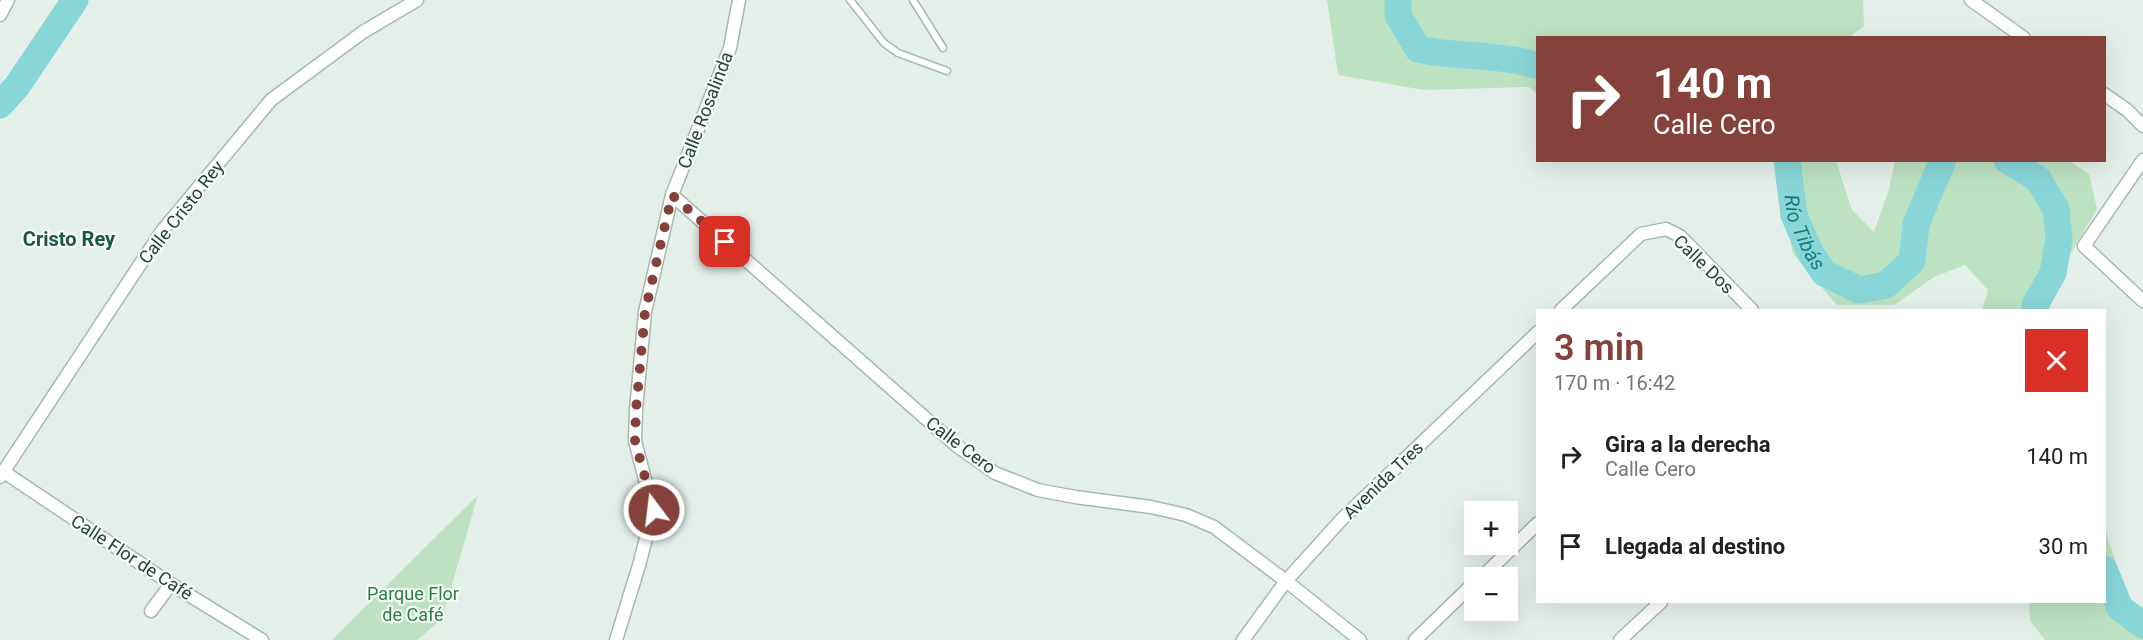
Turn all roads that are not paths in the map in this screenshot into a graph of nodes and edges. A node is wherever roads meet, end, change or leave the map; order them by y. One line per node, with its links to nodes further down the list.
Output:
1 (8, 0): 7 (street)
2 (417, 0): 19 (street, Calle Cristo Rey)
3 (739, 0): 14 (street, Calle Rosalinda)
4 (850, 0): 10 (lane)
5 (913, 0): 9 (lane)
6 (1971, 0): 8 (street)
7 (0, 15)
8 (2021, 36)
9 (943, 48)
10 (947, 71)
11 (2106, 95): 12 (street)
12 (2143, 126)
13 (2143, 160): 15 (street)
14 (672, 195): 22 (street, Calle Cero); 28 (street, Calle Rosalinda)
15 (2143, 301)
16 (1561, 309): 17 (street, Calle Dos)
17 (1751, 309)
18 (1536, 335): 22 (street, Avenida Tres)
19 (2, 475): 23 (street, Calle Flor de Café)
20 (1536, 525): 21 (street)
21 (1492, 567)
22 (1287, 581): 29 (street, Avenida Tres); 30 (street, Calle Cero)
23 (171, 584): 26 (street); 27 (street, Calle Flor de Café)
24 (1464, 593): 31 (street)
25 (1660, 603): 32 (street)
26 (151, 611)
27 (262, 640)
28 (616, 640)
29 (1243, 640)
30 (1360, 640)
31 (1415, 640)
32 (1620, 640)

